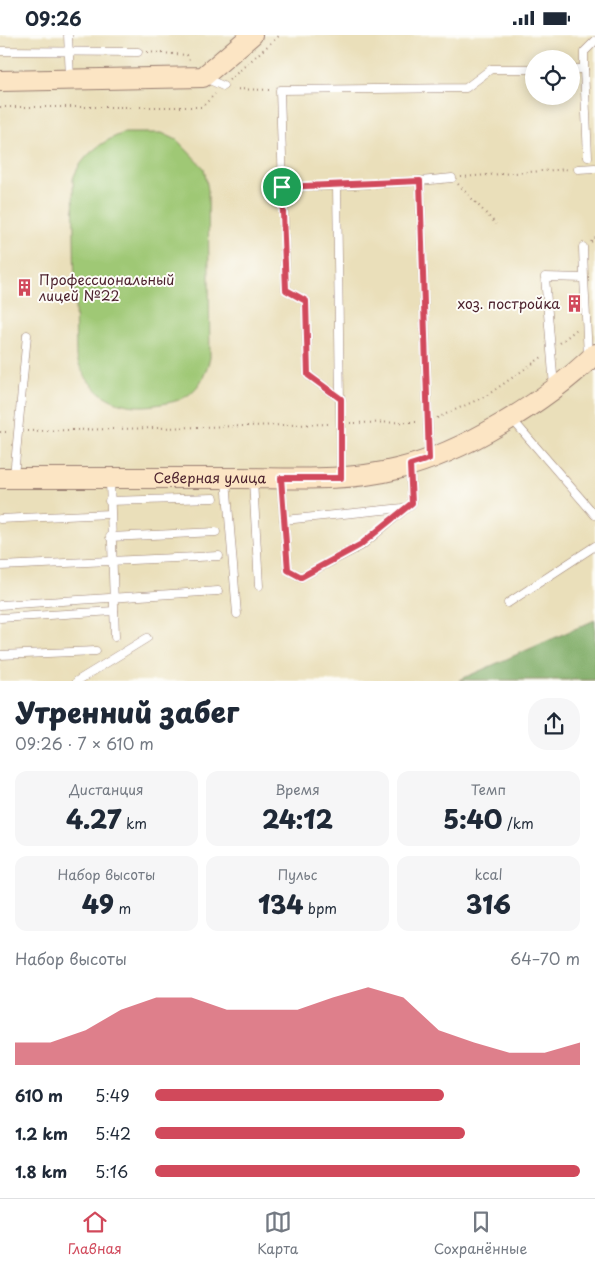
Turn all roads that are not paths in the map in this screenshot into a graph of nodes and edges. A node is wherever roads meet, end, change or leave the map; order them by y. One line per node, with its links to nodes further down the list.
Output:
1 (68, 35): 5 (lane)
2 (252, 35): 10 (street)
3 (595, 41): 9 (lane)
4 (0, 51): 5 (lane)
5 (69, 51): 6 (lane); 11 (lane)
6 (138, 52)
7 (525, 69): 20 (lane)
8 (580, 69): 9 (lane)
9 (584, 69): 14 (lane)
10 (197, 71): 11 (street); 13 (lane)
11 (70, 80): 12 (street)
12 (0, 81)
13 (223, 86)
14 (588, 157)
15 (595, 168): 16 (lane)
16 (578, 169)
17 (452, 178): 18 (lane)
18 (420, 181): 19 (lane); 28 (lane)
19 (337, 186): 20 (lane); 26 (lane)
20 (282, 187): 26 (lane)
21 (582, 247): 22 (lane)
22 (584, 278): 24 (lane); 25 (lane)
23 (27, 335): 29 (lane)
24 (591, 357): 25 (street, Северная улица)
25 (554, 388): 27 (street, Северная улица)
26 (341, 399): 34 (lane)
27 (511, 417): 28 (street, Северная улица); 39 (lane)
28 (420, 462): 34 (street, Северная улица); 37 (lane)
29 (7, 478): 30 (street, Северная улица)
30 (110, 478): 31 (street, Северная улица); 36 (lane)
31 (226, 478): 32 (street, Северная улица); 54 (lane)
32 (252, 478): 33 (street, Северная улица); 48 (lane)
33 (281, 478): 34 (street, Северная улица); 41 (lane)
34 (341, 478)
35 (214, 498): 36 (lane)
36 (109, 501): 38 (lane)
37 (403, 508): 41 (lane); 41 (lane)
38 (110, 514): 40 (lane); 43 (lane)
39 (595, 515)
40 (0, 519)
41 (284, 520)
42 (216, 532): 43 (lane)
43 (110, 537): 46 (lane)
44 (595, 546): 51 (lane)
45 (219, 556): 46 (lane)
46 (112, 560): 47 (lane); 50 (lane)
47 (0, 566)
48 (259, 586)
49 (218, 591): 50 (lane)
50 (113, 599): 52 (lane); 53 (lane)
51 (508, 603)
52 (0, 605)
53 (114, 611): 55 (lane); 56 (lane)
54 (237, 614)
55 (0, 618)
56 (115, 637)
57 (147, 639): 60 (lane)
58 (96, 651): 59 (lane)
59 (0, 655)
60 (77, 681)

